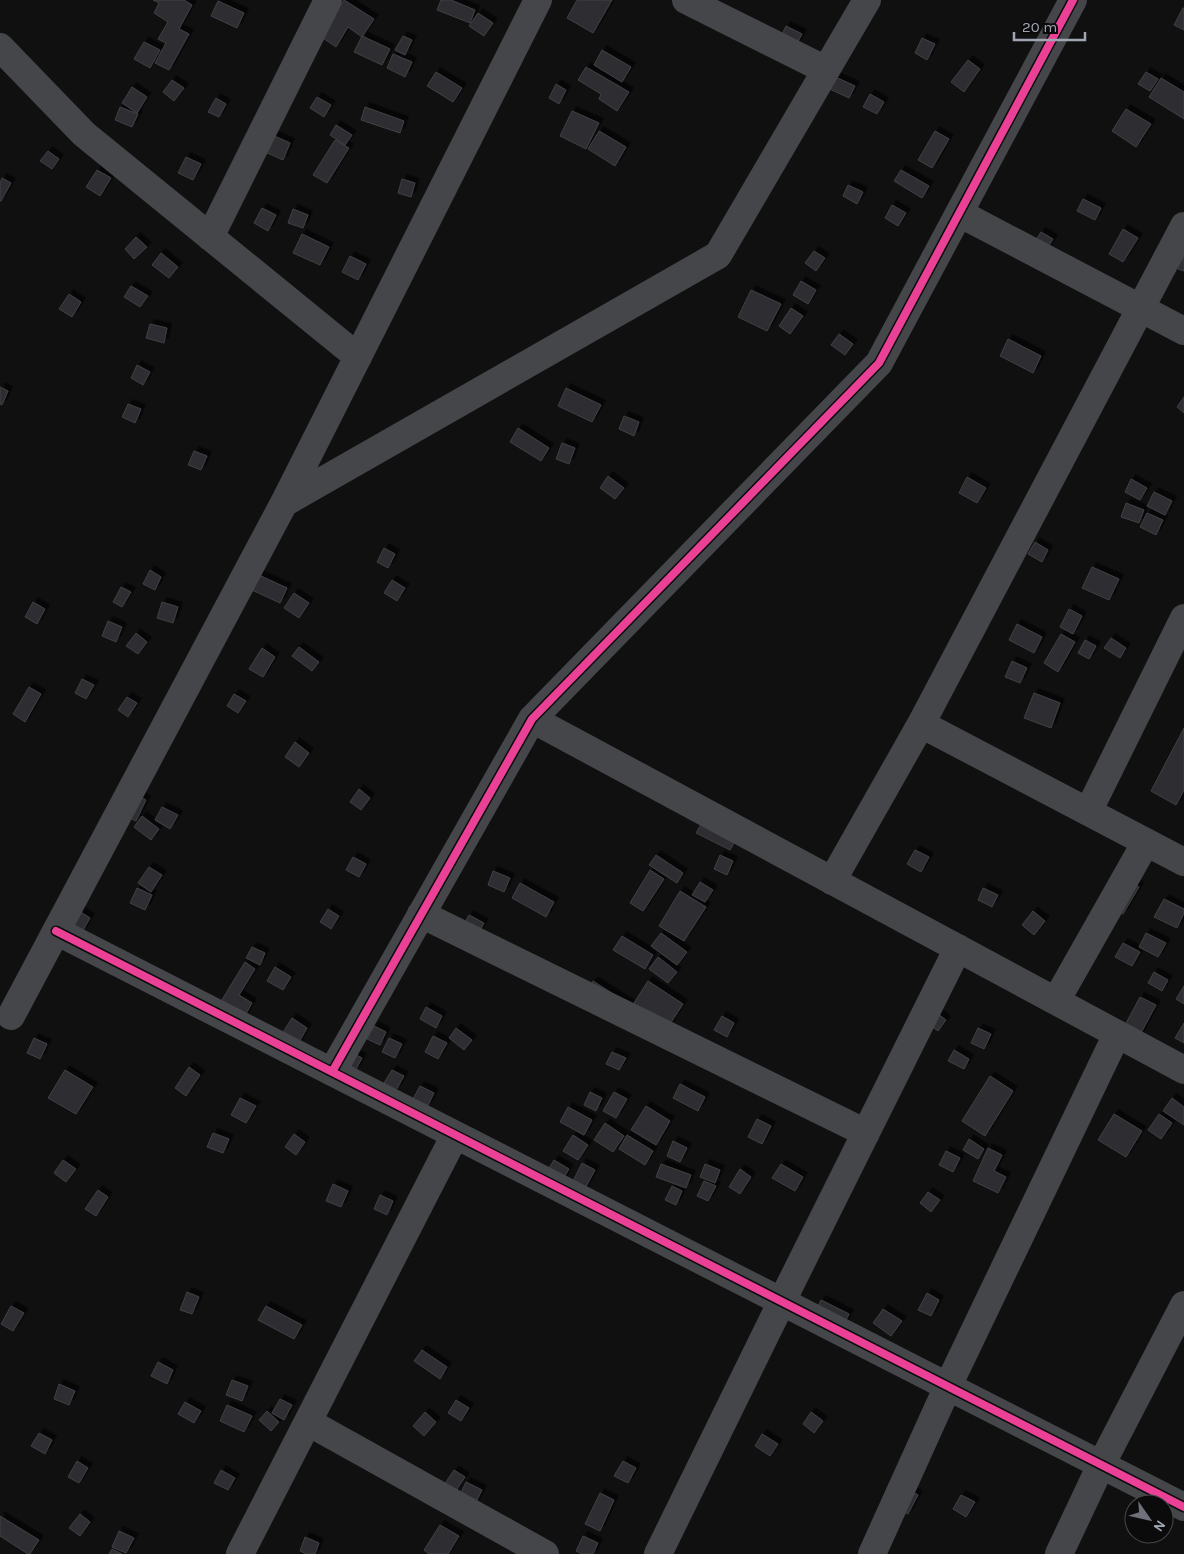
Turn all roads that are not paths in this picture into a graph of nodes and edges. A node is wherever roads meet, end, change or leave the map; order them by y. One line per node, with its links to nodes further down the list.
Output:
1 (328, 0): 10 (street)
2 (538, 0): 13 (street)
3 (686, 0): 7 (street)
4 (867, 0): 7 (street)
5 (1072, 0): 8 (street)
6 (0, 47): 10 (street)
7 (826, 70): 14 (street)
8 (959, 213): 11 (street); 16 (street)
9 (1184, 226): 11 (street)
10 (210, 237): 13 (street)
11 (1140, 308): 12 (street); 17 (street)
12 (1184, 331)
13 (358, 357): 14 (street)
14 (284, 503): 23 (street)
15 (1184, 618): 18 (street)
16 (532, 719): 21 (street); 22 (street)
17 (921, 724): 18 (street); 21 (street)
18 (1088, 812): 19 (street)
19 (1146, 842): 20 (street); 25 (street)
20 (1184, 862)
21 (832, 880): 24 (street)
22 (421, 914): 29 (street); 30 (street)
23 (56, 931): 26 (street); 29 (street)
24 (958, 948): 25 (street); 30 (street)
25 (1056, 1001): 27 (street)
26 (12, 1016)
27 (1117, 1034): 28 (street); 34 (street)
28 (1184, 1070)
29 (332, 1072): 31 (street)
30 (866, 1134): 32 (street)
31 (456, 1135): 32 (street); 35 (street)
32 (782, 1302): 34 (street); 40 (street)
33 (1184, 1305): 36 (street)
34 (948, 1386): 36 (street); 41 (street)
35 (308, 1422): 38 (street); 39 (street)
36 (1101, 1465): 37 (street); 42 (street)
37 (1184, 1507)
38 (240, 1554)
39 (545, 1554)
40 (658, 1554)
41 (872, 1554)
42 (1059, 1554)

